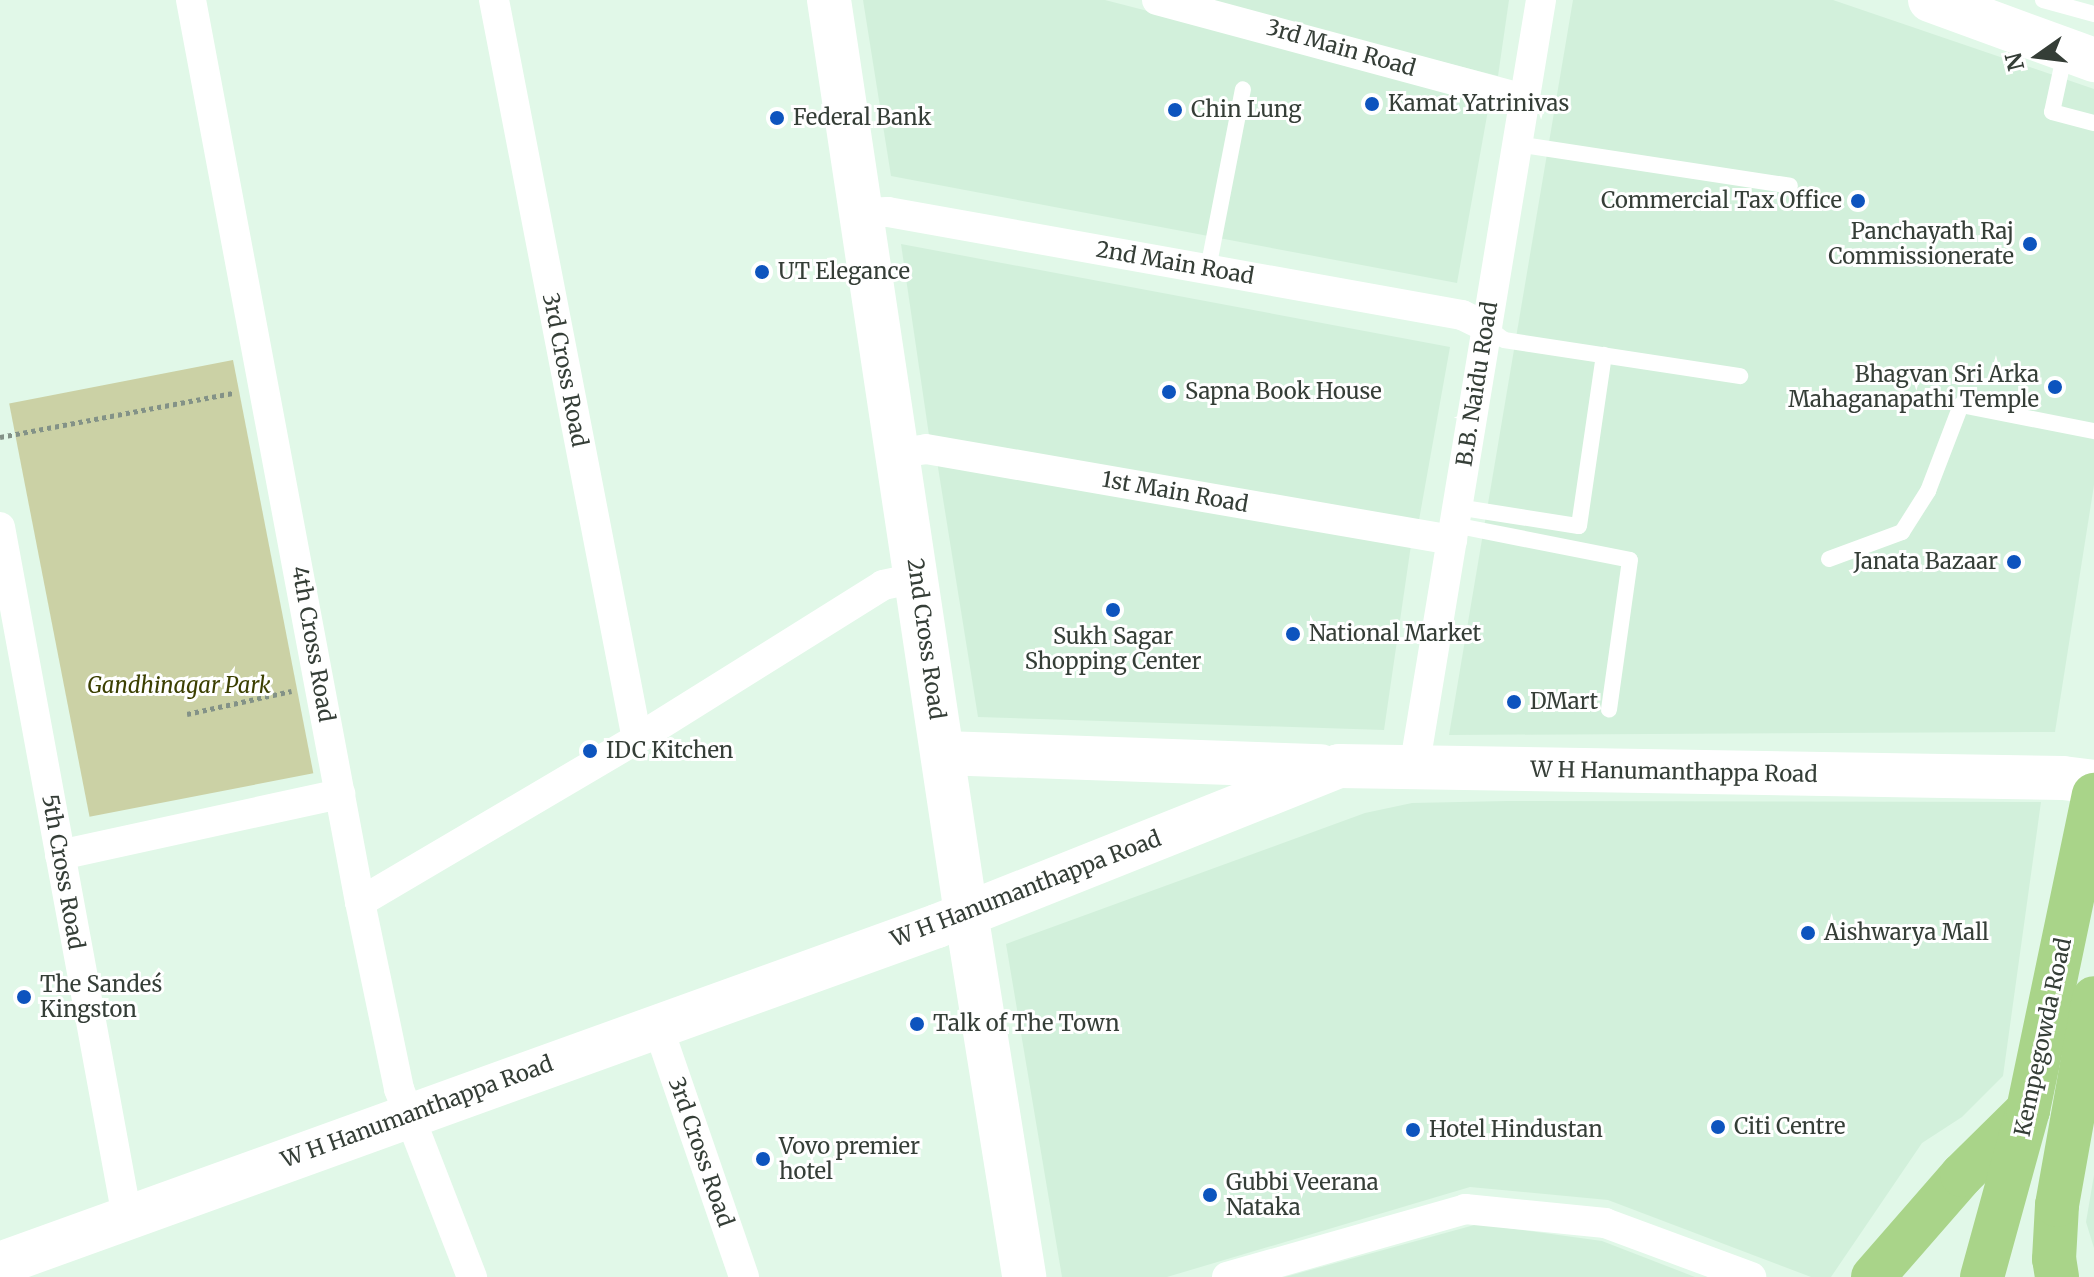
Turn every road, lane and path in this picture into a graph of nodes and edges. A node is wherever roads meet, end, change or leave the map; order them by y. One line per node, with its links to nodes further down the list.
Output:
1 (191, 0): 20 (street, 4th Cross Road)
2 (494, 0): 32 (street, 3rd Cross Road)
3 (829, 0): 15 (street, 2nd Cross Road)
4 (1157, 0): 11 (street, 3rd Main Road)
5 (1541, 0): 11 (street, B.B. Naidu Road)
6 (2043, 0): 8 (lane)
7 (1956, 4): 9 (street)
8 (2094, 14)
9 (2080, 55): 12 (lane)
10 (1243, 89): 16 (lane)
11 (1525, 99): 13 (street, B.B. Naidu Road)
12 (2094, 123)
13 (1517, 144): 14 (lane); 17 (street, B.B. Naidu Road)
14 (1790, 186)
15 (861, 213): 16 (street, 2nd Main Road); 23 (street, 2nd Cross Road)
16 (1208, 269): 17 (street, 2nd Main Road)
17 (1487, 327): 18 (lane); 24 (street, B.B. Naidu Road)
18 (1604, 355): 19 (lane); 24 (lane)
19 (1740, 376)
20 (266, 387): 22 (path); 29 (street, 4th Cross Road)
21 (2094, 431): 26 (lane)
22 (0, 437)
23 (899, 453): 24 (street, 1st Main Road); 27 (street, 2nd Cross Road)
24 (1454, 524): 30 (lane); 35 (street, B.B. Naidu Road)
25 (0, 527): 28 (street, 5th Cross Road)
26 (1829, 559)
27 (917, 578): 32 (street); 33 (street, 2nd Cross Road)
28 (11, 645): 39 (street, 5th Cross Road)
29 (320, 684): 31 (path); 37 (street, 4th Cross Road)
30 (1609, 710)
31 (187, 714)
32 (637, 739): 40 (street)
33 (943, 753): 34 (street); 41 (street, 2nd Cross Road)
34 (1339, 766): 35 (street, W H Hanumanthappa Road); 41 (street, W H Hanumanthappa Road)
35 (1414, 769): 36 (street, W H Hanumanthappa Road)
36 (2094, 782)
37 (340, 794): 39 (street); 40 (street, 4th Cross Road)
38 (2094, 795): 44 (main road, Kempegowda Road)
39 (60, 855): 46 (street, 5th Cross Road)
40 (360, 902): 45 (street, 4th Cross Road)
41 (966, 913): 43 (street, W H Hanumanthappa Road); 50 (street, 2nd Cross Road)
42 (2094, 1000): 55 (main road, Kempegowda Road)
43 (658, 1027): 45 (street, W H Hanumanthappa Road); 49 (street, 3rd Cross Road)
44 (2028, 1110): 53 (main road); 54 (main road, Kempegowda Road)
45 (408, 1114): 46 (street, W H Hanumanthappa Road); 48 (street, 4th Cross Road)
46 (127, 1217): 47 (street, W H Hanumanthappa Road)
47 (0, 1264)
48 (472, 1277)
49 (744, 1277)
50 (1024, 1277)
51 (1227, 1277): 52 (street)
52 (1751, 1277)
53 (1873, 1277)
54 (1982, 1277)
55 (2057, 1277)

